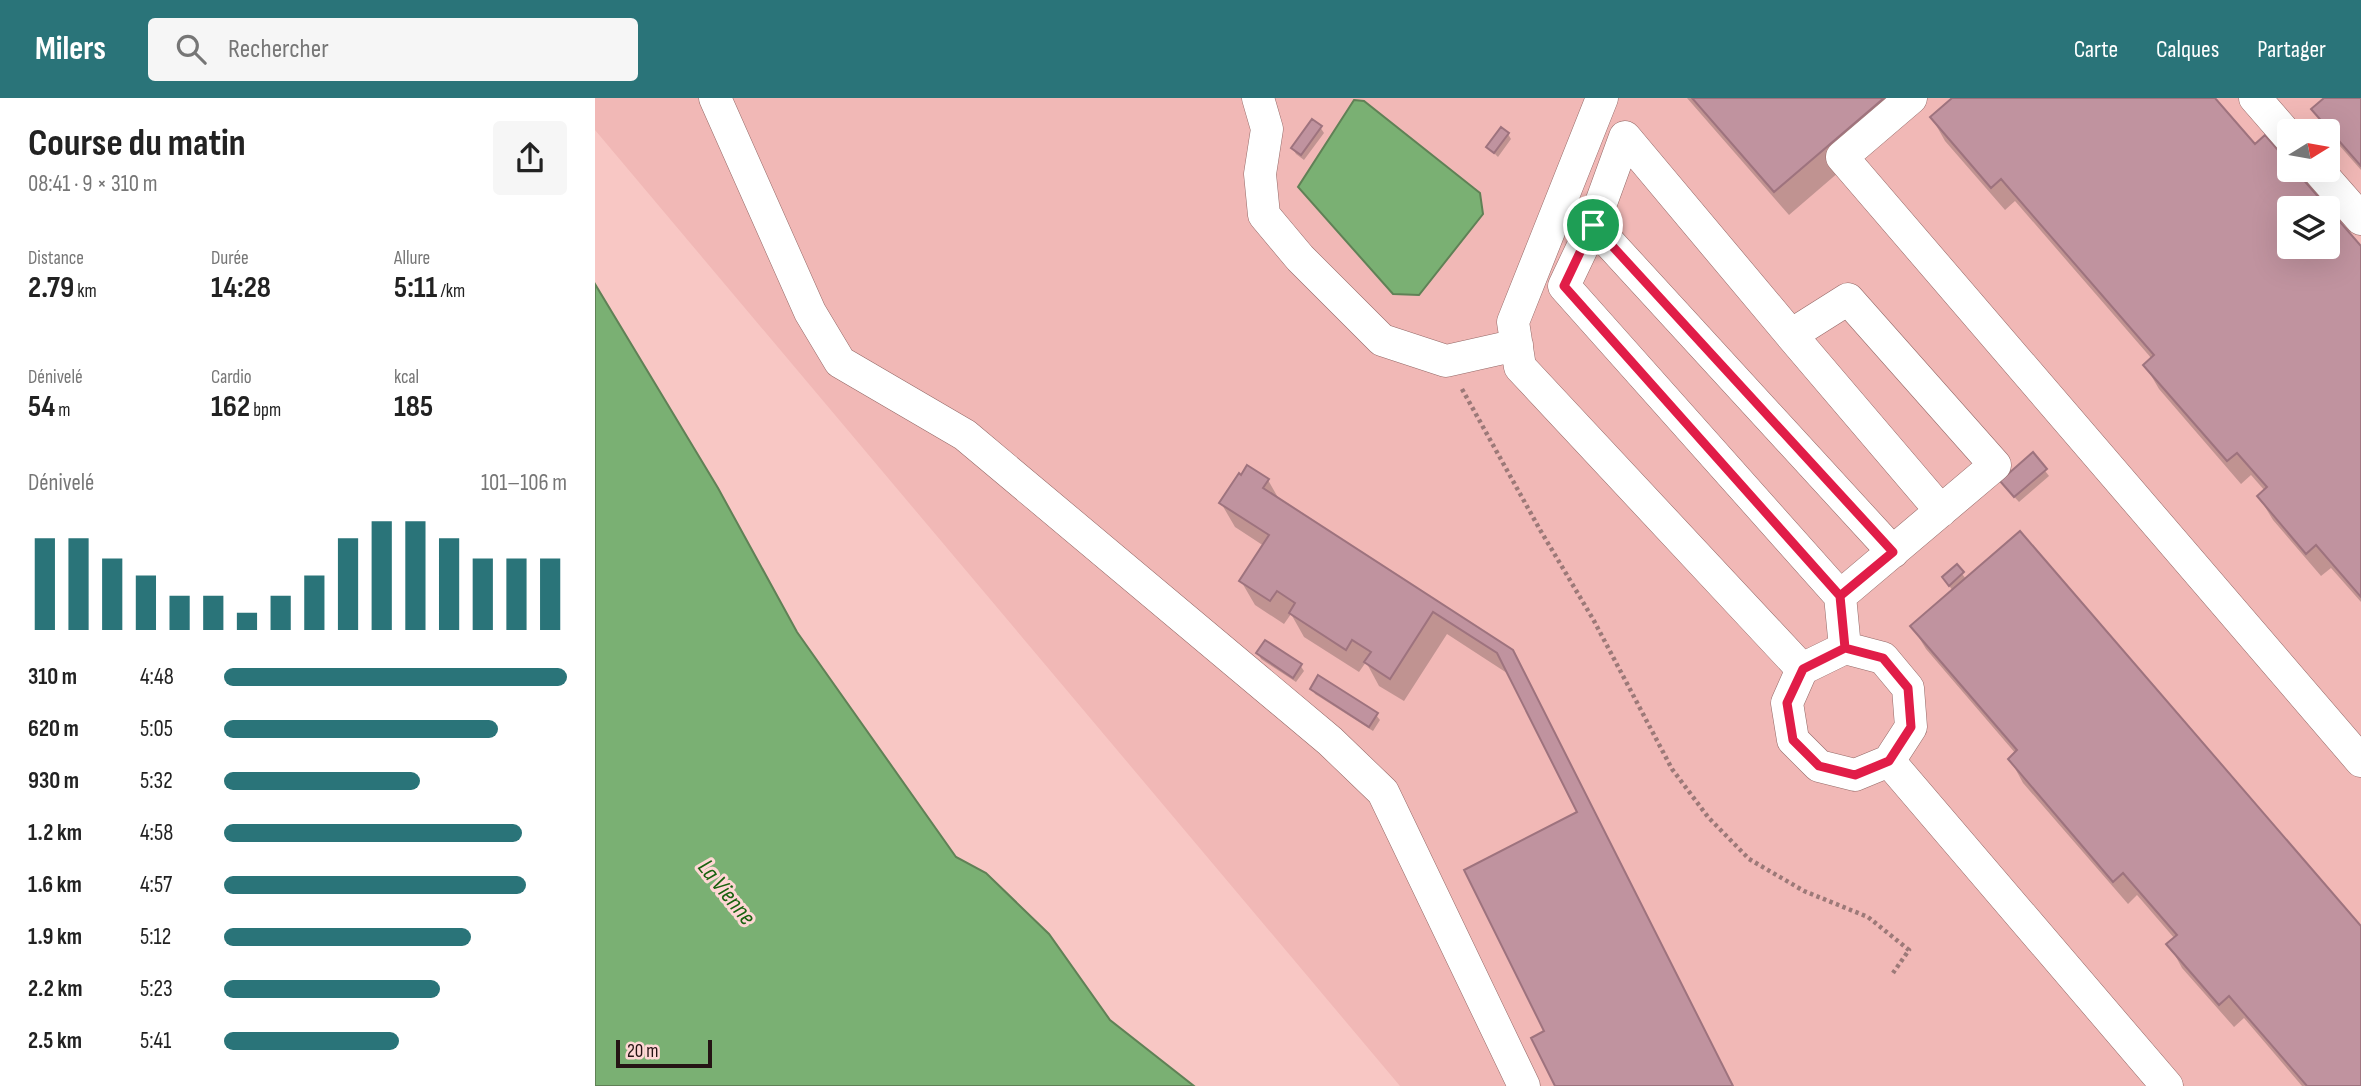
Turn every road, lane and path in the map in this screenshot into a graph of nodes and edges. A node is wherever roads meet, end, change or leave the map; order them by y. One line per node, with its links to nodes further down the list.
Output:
1 (715, 98): 21 (lane)
2 (1258, 98): 12 (lane)
3 (1602, 98): 11 (lane)
4 (1911, 98): 19 (lane)
5 (2255, 98): 6 (lane)
6 (2277, 123)
7 (2329, 182): 8 (lane)
8 (2361, 219)
9 (1593, 225): 10 (lane); 14 (lane); 15 (lane)
10 (1791, 335): 13 (lane); 13 (lane)
11 (1517, 345): 12 (lane); 17 (lane)
12 (1446, 361): 20 (path)
13 (1941, 511): 14 (lane)
14 (1893, 552): 15 (lane)
15 (1840, 596): 16 (lane)
16 (1845, 648): 17 (lane); 18 (lane)
17 (1803, 669): 18 (lane)
18 (1889, 761): 22 (lane)
19 (2361, 761)
20 (1892, 973)
21 (1524, 1086)
22 (2167, 1086)

